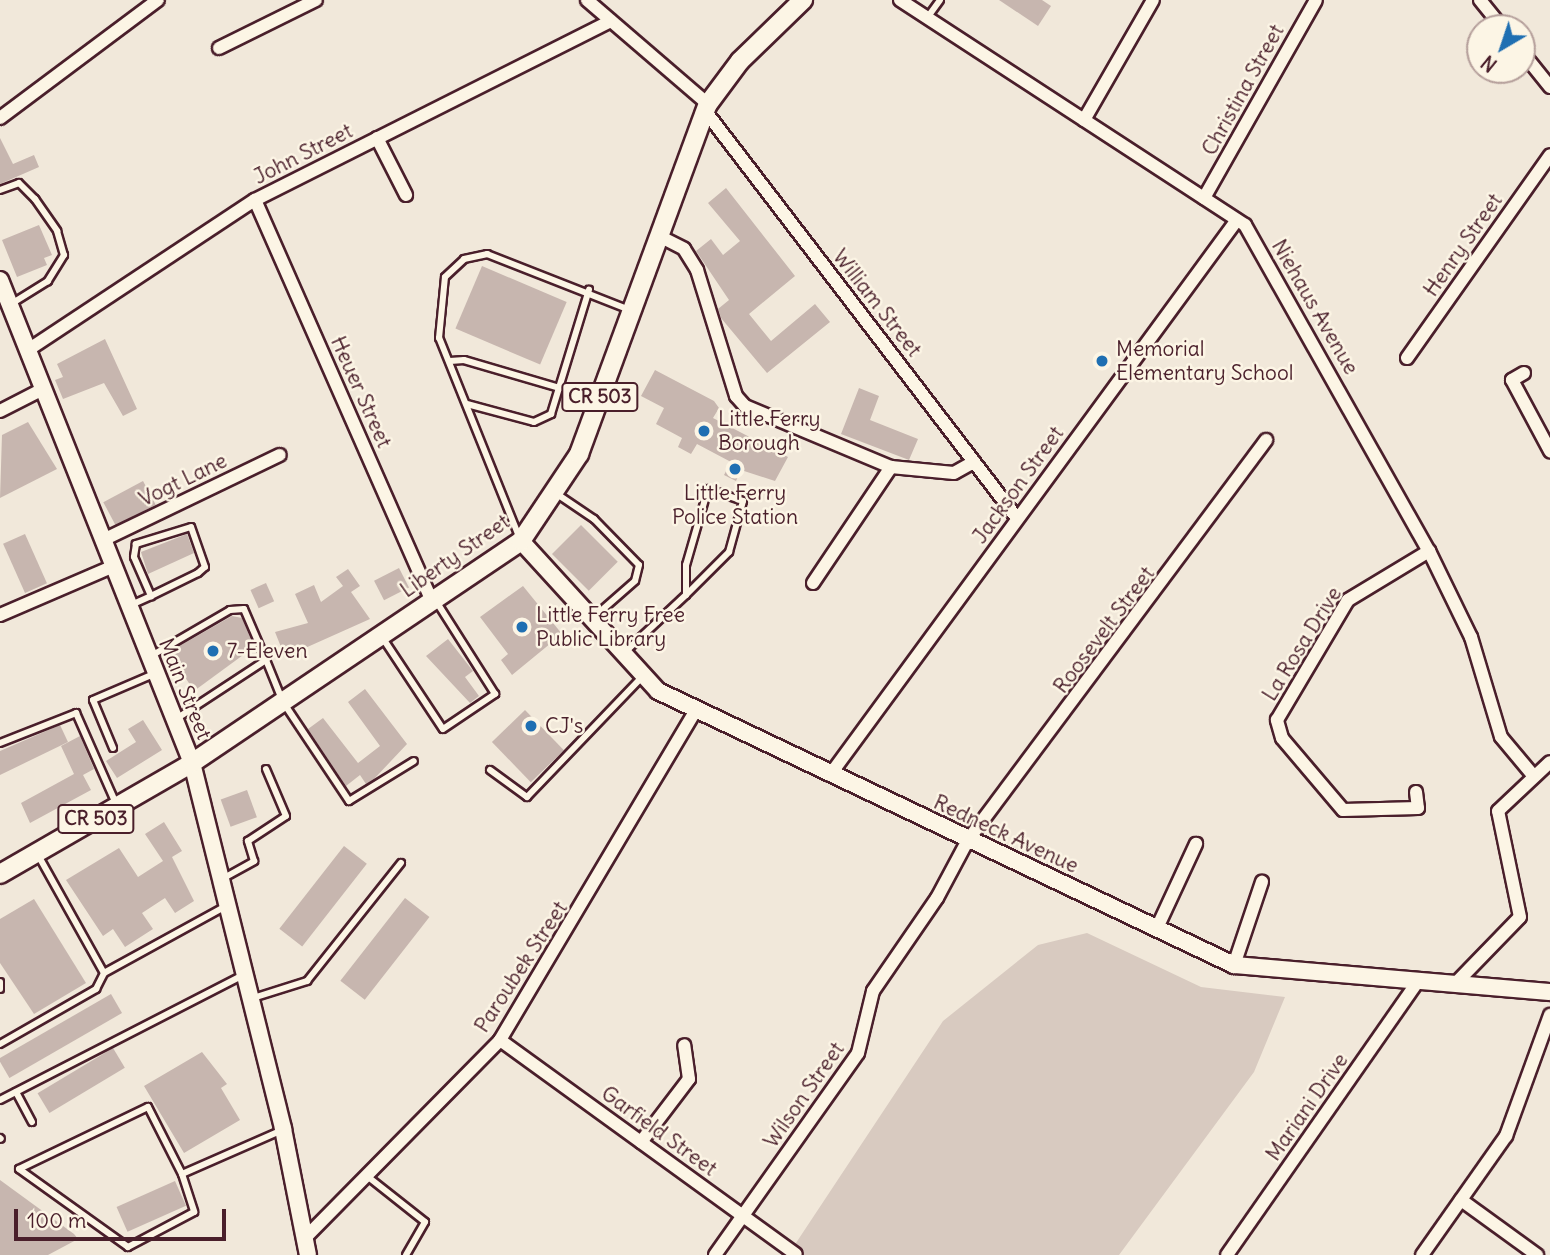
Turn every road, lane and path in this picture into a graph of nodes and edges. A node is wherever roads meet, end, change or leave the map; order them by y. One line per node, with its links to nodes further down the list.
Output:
1 (158, 0): 17 (street)
2 (316, 0): 13 (street)
3 (587, 0): 12 (street, William Street)
4 (803, 0): 16 (main road, Liberty Street / CR 503)
5 (900, 0): 11 (street, Niehaus Avenue)
6 (940, 0): 11 (lane)
7 (1153, 0): 18 (street)
8 (1316, 0): 23 (street, Christina Street)
9 (1480, 0): 10 (street)
10 (1492, 14)
11 (928, 18): 18 (street, Niehaus Avenue)
12 (611, 21): 16 (street, William Street); 19 (street, John Street)
13 (219, 48)
14 (1536, 70): 15 (street)
15 (1550, 87)
16 (707, 108): 26 (main road, Liberty Street / CR 503); 42 (street, William Street)
17 (0, 118)
18 (1084, 120): 23 (street, Niehaus Avenue)
19 (377, 138): 22 (street); 24 (street, John Street)
20 (1550, 155): 32 (street, Henry Street)
21 (0, 190): 29 (lane)
22 (406, 195)
23 (1204, 198): 25 (street, Niehaus Avenue)
24 (255, 200): 31 (street, John Street); 53 (street, Heuer Street)
25 (1237, 220): 45 (street, Jackson Street); 48 (street, Niehaus Avenue)
26 (659, 236): 30 (main road, Liberty Street / CR 503); 43 (street)
27 (0, 280): 29 (street, Main Street)
28 (589, 290): 30 (lane); 33 (lane); 35 (lane)
29 (10, 305): 31 (street, Main Street)
30 (632, 311): 44 (main road, Liberty Street / CR 503)
31 (28, 350): 36 (street, Main Street)
32 (1407, 358)
33 (450, 361): 35 (lane); 37 (lane)
34 (1524, 373): 40 (street)
35 (560, 388): 37 (lane)
36 (43, 389): 38 (street); 46 (street, Main Street)
37 (467, 404): 47 (lane)
38 (0, 411)
39 (1266, 440): 77 (street, Roosevelt Street)
40 (1550, 452)
41 (280, 455): 46 (street, Vogt Lane)
42 (974, 462): 43 (street); 45 (street, William Street)
43 (891, 467): 50 (street)
44 (557, 494): 47 (main road, Liberty Street / CR 503); 56 (lane)
45 (1017, 518): 74 (street, Jackson Street)
46 (103, 540): 49 (street, Main Street)
47 (521, 541): 53 (main road, Liberty Street / CR 503); 56 (street, Redneck Avenue)
48 (1429, 551): 73 (street, Niehaus Avenue); 75 (street, La Rosa Drive)
49 (114, 566): 54 (street, Main Street); 55 (street)
50 (813, 583)
51 (686, 595): 51 (lane); 59 (lane)
52 (151, 596): 52 (lane); 54 (lane)
53 (434, 600): 57 (main road, Liberty Street / CR 503); 57 (lane)
54 (130, 606): 58 (street, Main Street)
55 (0, 615)
56 (590, 620): 59 (street, Redneck Avenue)
57 (380, 636): 63 (main road, Liberty Street / CR 503)
58 (149, 656): 60 (lane); 61 (street, Main Street)
59 (621, 656): 62 (street, Redneck Avenue)
60 (267, 660): 63 (lane); 65 (lane)
61 (156, 673): 65 (street, Main Street); 67 (lane)
62 (642, 677): 64 (street, Redneck Avenue); 72 (lane)
63 (283, 702): 68 (lane); 70 (main road, Liberty Street / CR 503)
64 (695, 711): 74 (street, Redneck Avenue); 96 (street, Paroubek Street)
65 (175, 720): 70 (street, Main Street)
66 (0, 743): 76 (lane)
67 (113, 748)
68 (414, 761)
69 (1550, 762): 73 (street)
70 (192, 763): 76 (main road, Liberty Street / CR 503); 82 (street, Main Street)
71 (266, 769): 82 (lane)
72 (490, 770)
73 (1532, 774): 91 (street)
74 (830, 775): 77 (street, Redneck Avenue)
75 (1416, 792)
76 (117, 806): 79 (main road, Liberty Street / CR 503)
77 (968, 840): 85 (street, Redneck Avenue); 107 (street, Wilson Street)
78 (1196, 844): 85 (street)
79 (37, 853): 81 (main road, Liberty Street / CR 503); 87 (lane)
80 (401, 863): 94 (lane)
81 (0, 874)
82 (221, 880): 84 (street, Main Street)
83 (1262, 881): 86 (street)
84 (227, 905): 87 (lane); 88 (street, Main Street)
85 (1157, 929): 86 (street, Redneck Avenue)
86 (1234, 965): 89 (street, Redneck Avenue)
87 (104, 972): 97 (lane)
88 (245, 974): 94 (street, Main Street); 99 (lane)
89 (1418, 981): 91 (street, Redneck Avenue); 112 (street, Mariani Drive)
90 (0, 982): 92 (lane)
91 (1455, 984): 93 (street, Redneck Avenue)
92 (0, 989)
93 (1550, 992)
94 (251, 998): 102 (street, Main Street)
95 (1550, 1015): 106 (street)
96 (500, 1040): 103 (street, Garfield Street); 105 (street, Paroubek Street)
97 (0, 1044)
98 (684, 1045): 103 (street)
99 (16, 1092): 100 (lane); 101 (lane)
100 (0, 1100)
101 (32, 1122)
102 (284, 1129): 104 (lane); 108 (street, Main Street)
103 (641, 1142): 107 (street, Garfield Street)
104 (181, 1174): 104 (lane)
105 (367, 1176): 108 (street, Paroubek Street); 110 (lane)
106 (1461, 1200): 113 (street); 114 (street)
107 (743, 1216): 109 (street, Garfield Street); 111 (street, Wilson Street)
108 (306, 1247)
109 (796, 1254)
110 (406, 1255)
111 (715, 1255)
112 (1227, 1255)
113 (1422, 1255)
114 (1538, 1255)

